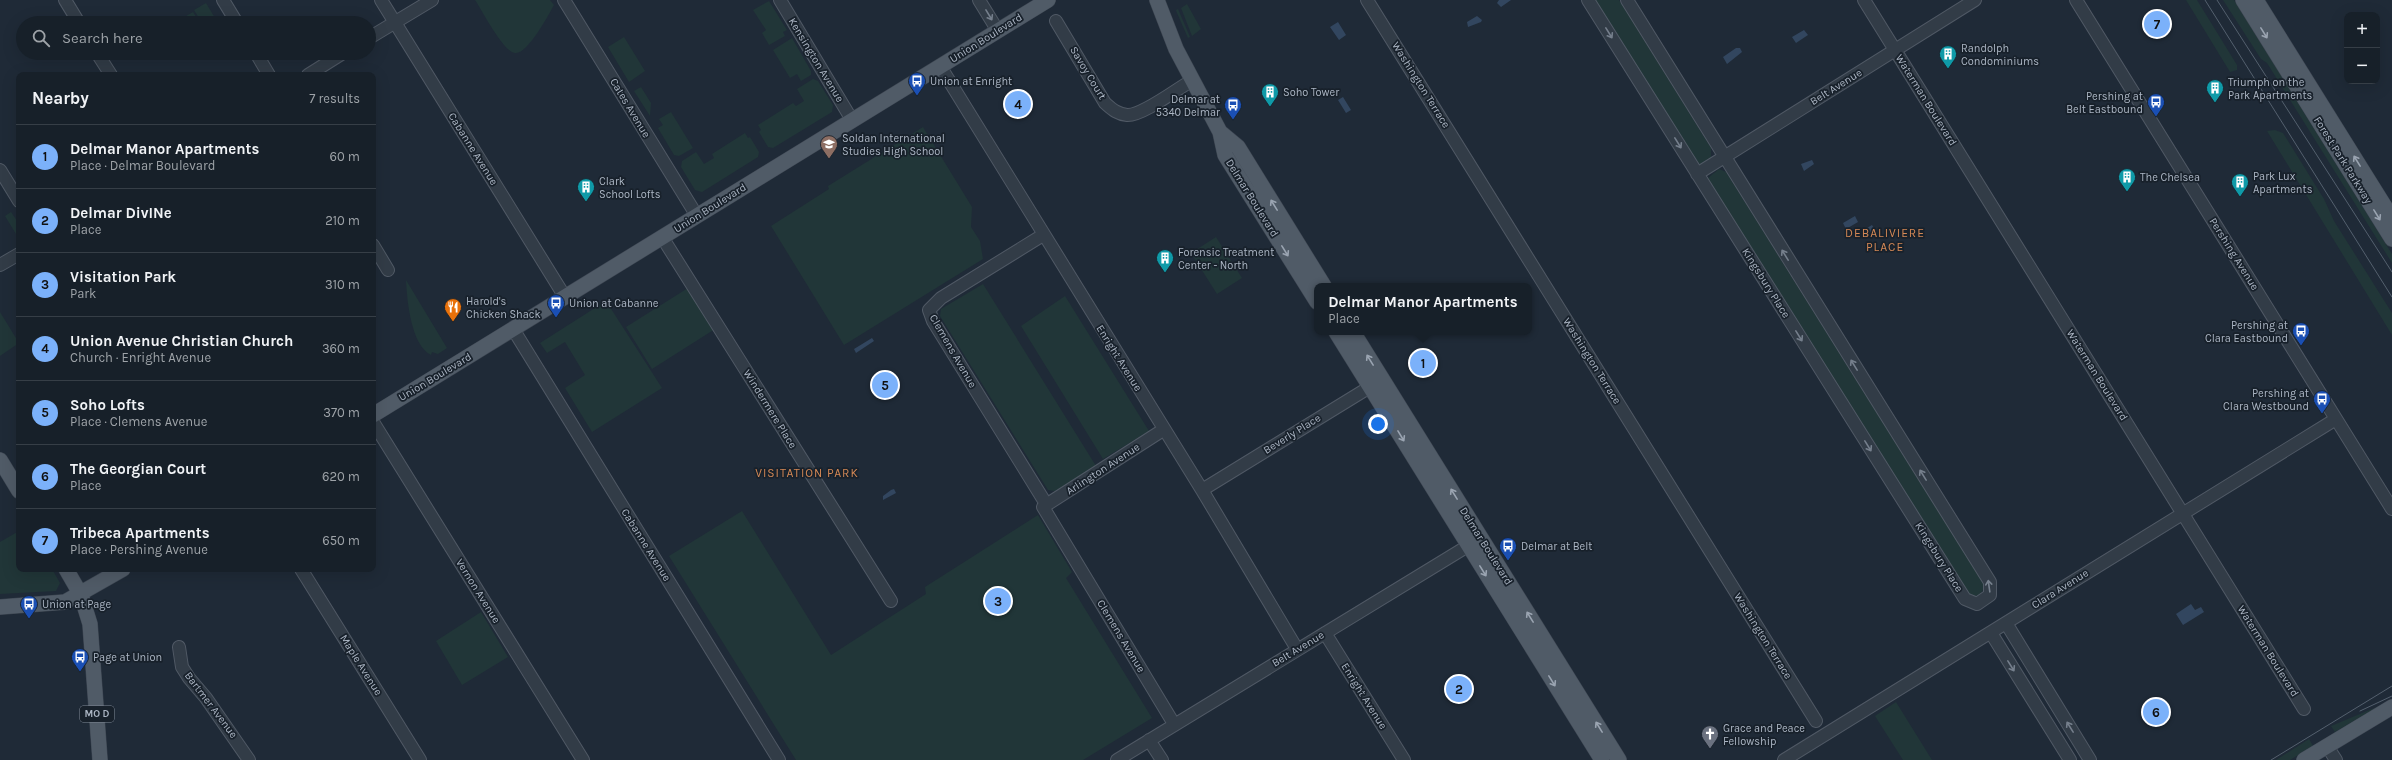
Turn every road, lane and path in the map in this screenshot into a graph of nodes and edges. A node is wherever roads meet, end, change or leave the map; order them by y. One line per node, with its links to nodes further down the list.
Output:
1 (65, 0): 18 (street)
2 (223, 0): 19 (street)
3 (381, 0): 21 (street, Cabanne Avenue)
4 (432, 0): 21 (street)
5 (564, 0): 39 (street, Cates Avenue)
6 (780, 0): 33 (street, Kensington Avenue)
7 (979, 0): 22 (street, one-way to 22)
8 (1048, 0): 22 (main road, Union Boulevard)
9 (1157, 0): 32 (main road, Delmar Boulevard)
10 (1367, 0): 80 (street, Washington Terrace)
11 (1588, 0): 37 (street, Kingsbury Place, one-way to 37)
12 (1627, 0): 35 (street, Kingsbury Place)
13 (1864, 0): 24 (street, Waterman Boulevard)
14 (1975, 0): 24 (street, Belt Avenue)
15 (2076, 0): 56 (street, Pershing Avenue)
16 (2243, 0): 43 (main road, Forest Park Parkway, one-way to 43)
17 (2256, 0): 40 (main road, Forest Park Parkway, one-way to 17)
18 (75, 16)
19 (233, 16)
20 (1056, 20): 32 (street, Savoy Court)
21 (394, 22): 23 (street); 49 (street, Cabanne Avenue)
22 (998, 31): 28 (main road, Union Boulevard)
23 (376, 34)
24 (1892, 46): 35 (street, Belt Avenue); 64 (street, Waterman Boulevard)
25 (101, 60): 29 (street)
26 (260, 60): 30 (street)
27 (332, 60): 31 (street)
28 (940, 66): 33 (main road, Union Boulevard); 41 (street, Enright Avenue)
29 (109, 72)
30 (267, 72)
31 (313, 72)
32 (1191, 80): 34 (main road, Delmar Boulevard)
33 (852, 120): 39 (main road, Union Boulevard)
34 (1220, 132): 48 (main road, Delmar Boulevard, one-way to 34); 50 (main road, Delmar Boulevard, one-way to 50)
35 (1724, 157): 37 (street, Belt Avenue); 37 (street, Kingsbury Place, one-way to 35)
36 (0, 170): 38 (street)
37 (1697, 174)
38 (16, 196)
39 (697, 216): 42 (main road, Union Boulevard)
40 (2392, 218)
41 (1043, 235): 58 (street, Enright Avenue); 62 (street, Clemens Avenue)
42 (662, 237): 49 (main road, Union Boulevard); 71 (street, Windermere Place)
43 (2392, 239)
44 (376, 251): 47 (street)
45 (16, 256): 46 (street)
46 (0, 265)
47 (388, 270)
48 (1322, 283)
49 (565, 297): 51 (main road, Union Boulevard)
50 (1314, 297)
51 (513, 329): 55 (main road, Union Boulevard); 88 (street, Cabanne Avenue)
52 (1338, 335): 54 (main road, Delmar Boulevard)
53 (1353, 335): 54 (main road, Delmar Boulevard, one-way to 53)
54 (1376, 382): 61 (street, Beverly Place); 65 (main road, Delmar Boulevard, one-way to 54); 66 (main road, Delmar Boulevard, one-way to 66)
55 (376, 413)
56 (2336, 419): 63 (street, Pershing Avenue); 64 (street, Clara Avenue)
57 (376, 427): 87 (street, Vernon Avenue)
58 (1163, 430): 61 (street, Enright Avenue); 62 (street, Arlington Avenue)
59 (0, 460): 60 (main road)
60 (16, 486)
61 (1202, 490): 77 (street, Enright Avenue)
62 (1043, 503): 81 (street, Clemens Avenue)
63 (2392, 509)
64 (2183, 513): 73 (street, Clara Avenue); 79 (street, Waterman Boulevard)
65 (1480, 538): 66 (street, Belt Avenue); 93 (main road, Delmar Boulevard, one-way to 65)
66 (1468, 546): 75 (street, Belt Avenue); 92 (main road, Delmar Boulevard, one-way to 92)
67 (68, 572): 70 (main road, MO D)
68 (118, 572): 70 (main road)
69 (304, 572): 86 (street, Maple Avenue)
70 (81, 595): 72 (main road); 84 (main road, MO D)
71 (891, 601)
72 (0, 607)
73 (2006, 624): 74 (street, Clara Avenue); 96 (street, one-way to 73)
74 (1991, 632): 94 (street, Clara Avenue); 95 (street, one-way to 95)
75 (1325, 633): 77 (street, Belt Avenue); 91 (street, Enright Avenue)
76 (179, 647): 85 (street, Bartmer Avenue)
77 (1298, 649): 81 (street, Belt Avenue)
78 (2392, 706): 83 (main road)
79 (2304, 709)
80 (1816, 721)
81 (1174, 724): 82 (street, Belt Avenue)
82 (1149, 740): 89 (street, Belt Avenue); 90 (street)
83 (2327, 746): 97 (main road); 98 (street)
84 (100, 760)
85 (250, 760)
86 (420, 760)
87 (583, 760)
88 (779, 760)
89 (1117, 760)
90 (1162, 760)
91 (1404, 760)
92 (1602, 760)
93 (1620, 760)
94 (1784, 760)
95 (2070, 760)
96 (2090, 760)
97 (2304, 760)
98 (2336, 760)

